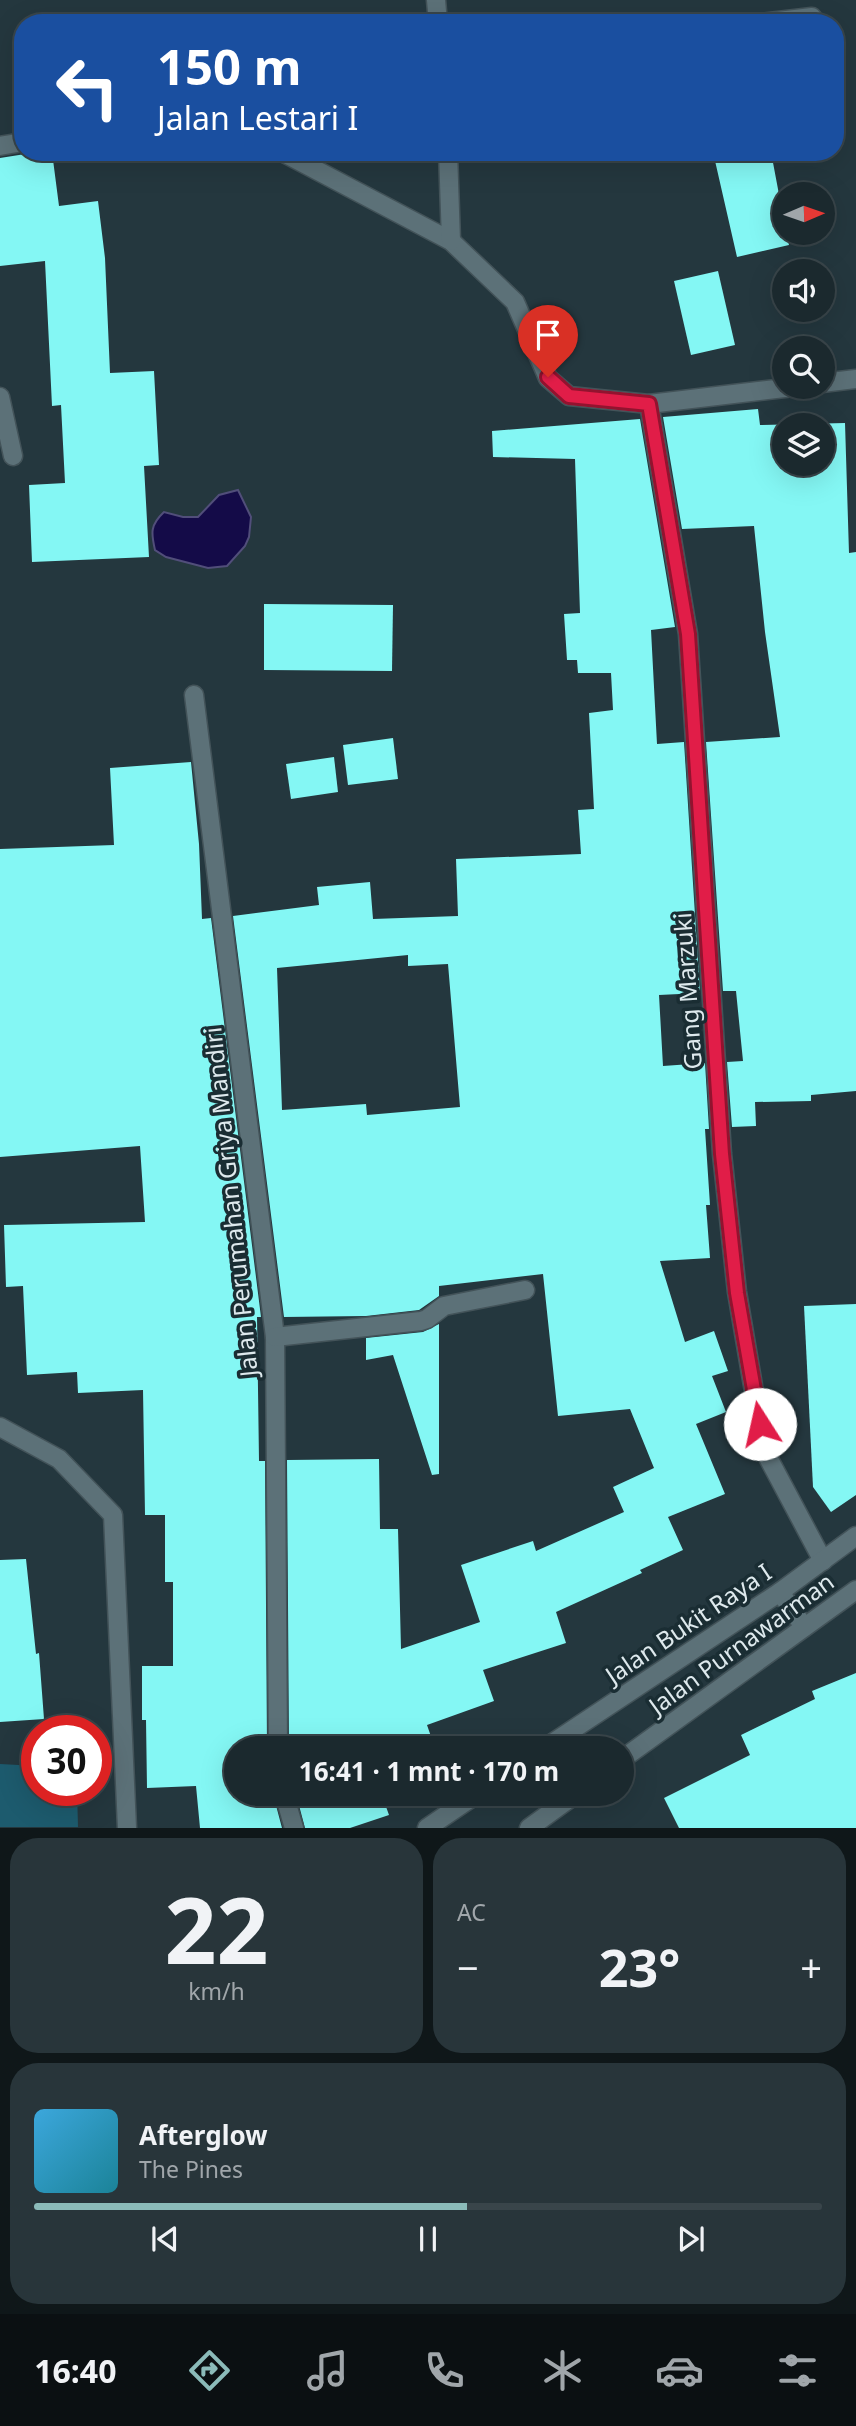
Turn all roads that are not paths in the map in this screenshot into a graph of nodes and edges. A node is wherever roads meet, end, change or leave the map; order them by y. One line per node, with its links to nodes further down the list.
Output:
1 (299, 161): 3 (street)
2 (447, 161): 3 (street)
3 (451, 242): 8 (street)
4 (856, 379): 5 (street)
5 (835, 381)
6 (772, 389): 8 (street)
7 (0, 397): 9 (street)
8 (649, 404): 15 (street, Gang Marzuki)
9 (13, 456)
10 (194, 695): 12 (street, Jalan Perumahan Griya Mandiri)
11 (525, 1290): 12 (street)
12 (275, 1337): 19 (street, Jalan Perumahan Griya Mandiri)
13 (0, 1427): 25 (street)
14 (856, 1536): 15 (street, Jalan Bukit Raya I)
15 (823, 1561): 17 (street, Jalan Bukit Raya I)
16 (856, 1590): 18 (street, Jalan Purnawarman)
17 (783, 1595): 18 (street); 20 (street, Jalan Bukit Raya I)
18 (801, 1624): 21 (street, Jalan Purnawarman)
19 (278, 1736)
20 (564, 1736)
21 (634, 1750)
22 (288, 1806): 26 (street)
23 (459, 1806): 27 (street)
24 (559, 1806): 28 (street)
25 (127, 1828)
26 (294, 1828)
27 (427, 1828)
28 (529, 1828)

